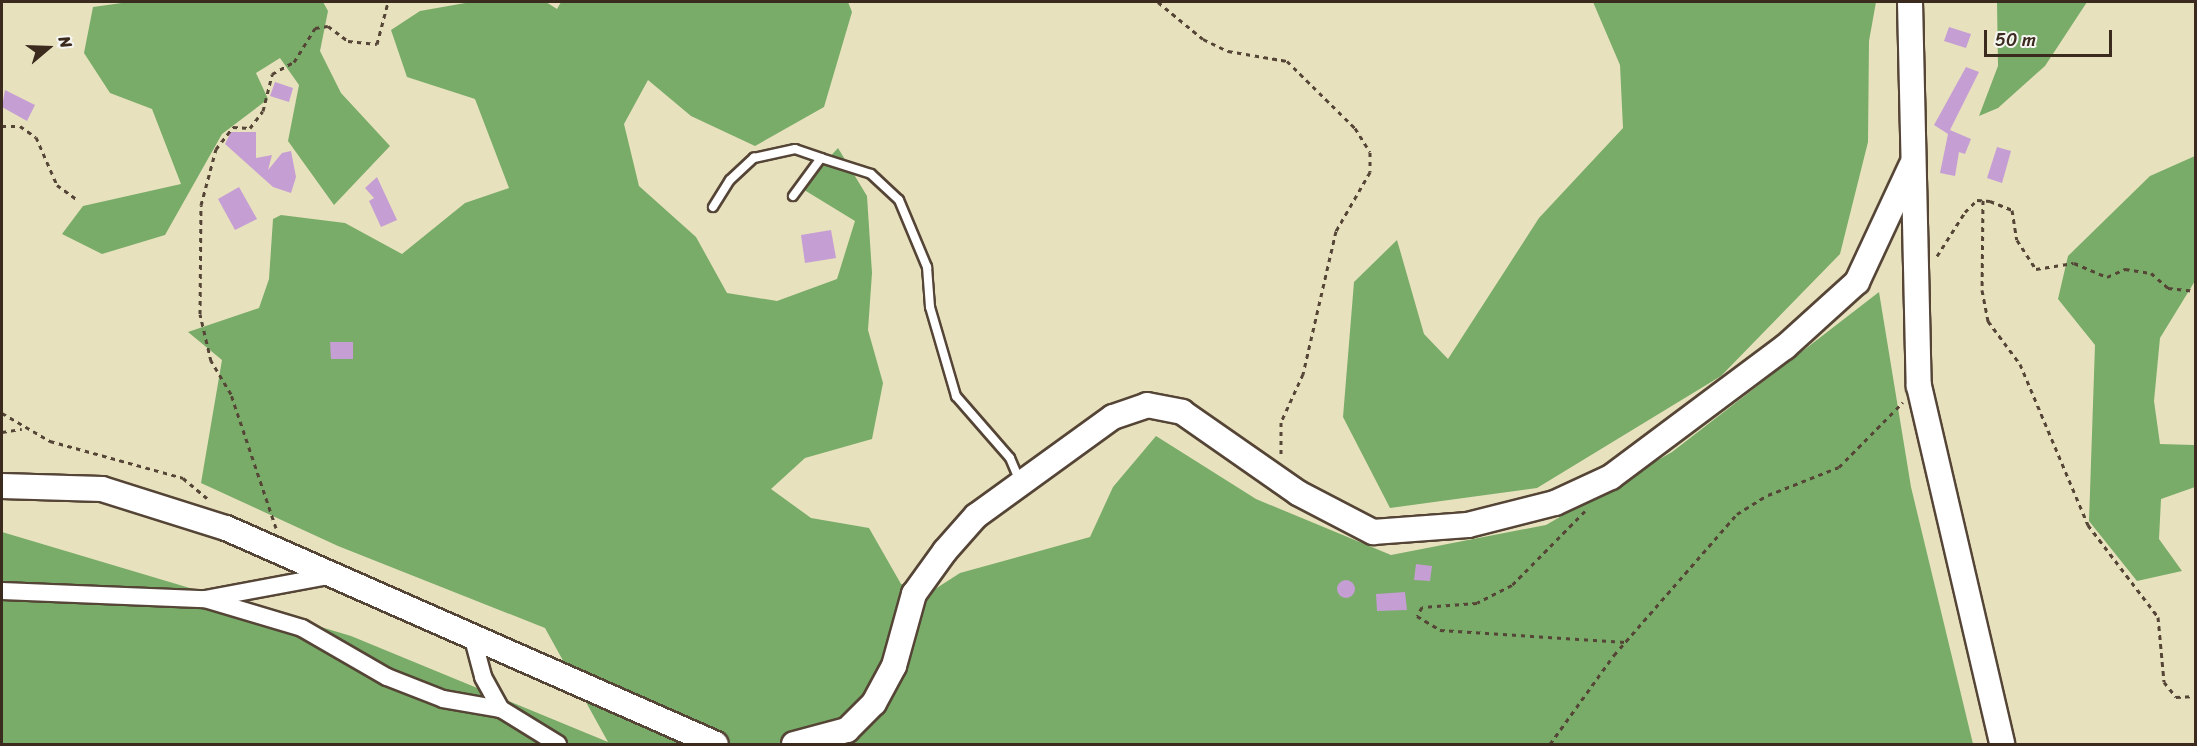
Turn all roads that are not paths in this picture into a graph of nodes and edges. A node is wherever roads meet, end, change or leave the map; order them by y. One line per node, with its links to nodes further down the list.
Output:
1 (1910, 2): 3 (street)
2 (821, 158): 4 (lane); 5 (lane); 6 (lane)
3 (1911, 166): 6 (street); 16 (street)
4 (793, 196)
5 (713, 207)
6 (1021, 484): 15 (street)
7 (2, 486): 8 (street)
8 (333, 575): 10 (street); 11 (street)
9 (2, 591): 10 (street)
10 (205, 599): 12 (street)
11 (473, 639): 12 (street); 14 (street)
12 (501, 709): 13 (street)
13 (558, 744)
14 (716, 744)
15 (794, 744)
16 (2002, 744)

